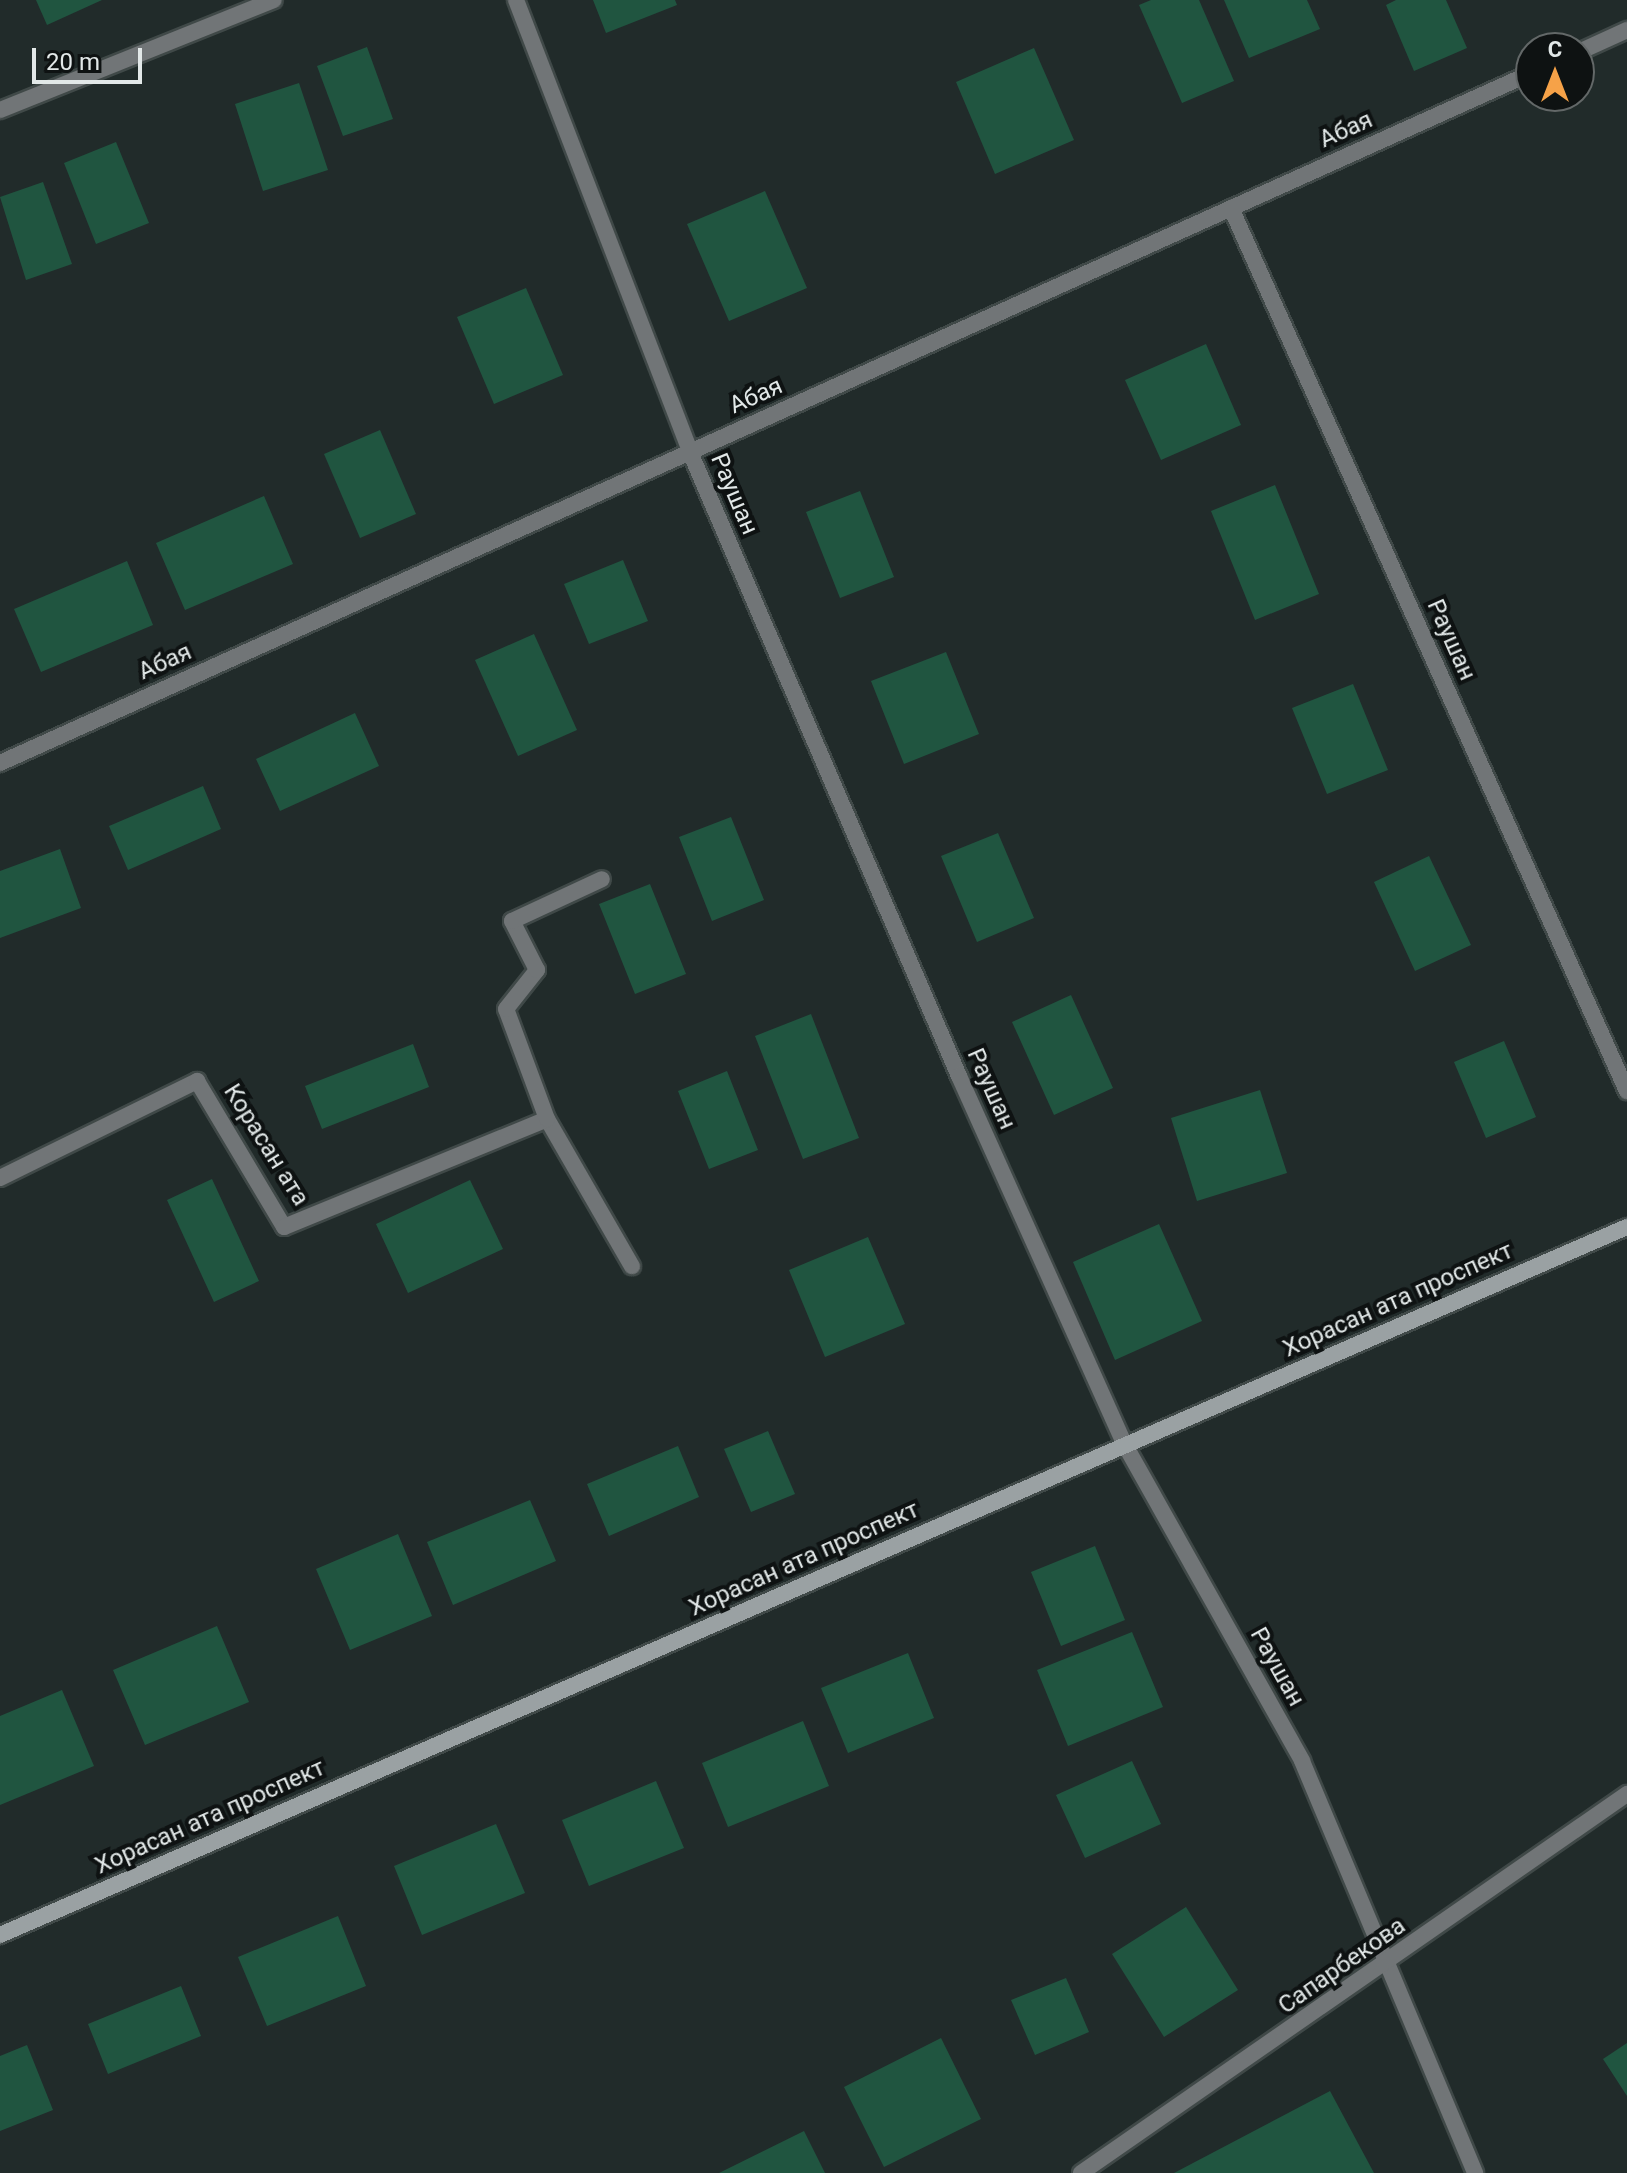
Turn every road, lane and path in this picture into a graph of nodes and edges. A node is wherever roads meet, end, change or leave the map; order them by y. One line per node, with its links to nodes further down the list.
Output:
1 (274, 0): 6 (street)
2 (516, 0): 8 (street, Раушан)
3 (1627, 30): 4 (street)
4 (1595, 45)
5 (1515, 80): 7 (street, Абая)
6 (0, 110)
7 (1231, 208): 8 (street, Абая); 11 (street, Раушан)
8 (690, 452): 9 (street, Абая); 16 (street, Раушан)
9 (0, 763)
10 (602, 879): 12 (street)
11 (1627, 1091)
12 (547, 1119): 13 (street, Корасан ата); 15 (street)
13 (0, 1178)
14 (1627, 1227): 16 (main road, Хорасан ата проспект)
15 (632, 1266)
16 (1125, 1445): 18 (main road, Хорасан ата проспект); 19 (street, Раушан)
17 (1627, 1794): 19 (street, Сапарбекова)
18 (0, 1935)
19 (1390, 1962): 20 (street, Сапарбекова); 21 (street, Раушан)
20 (1081, 2173)
21 (1475, 2173)

